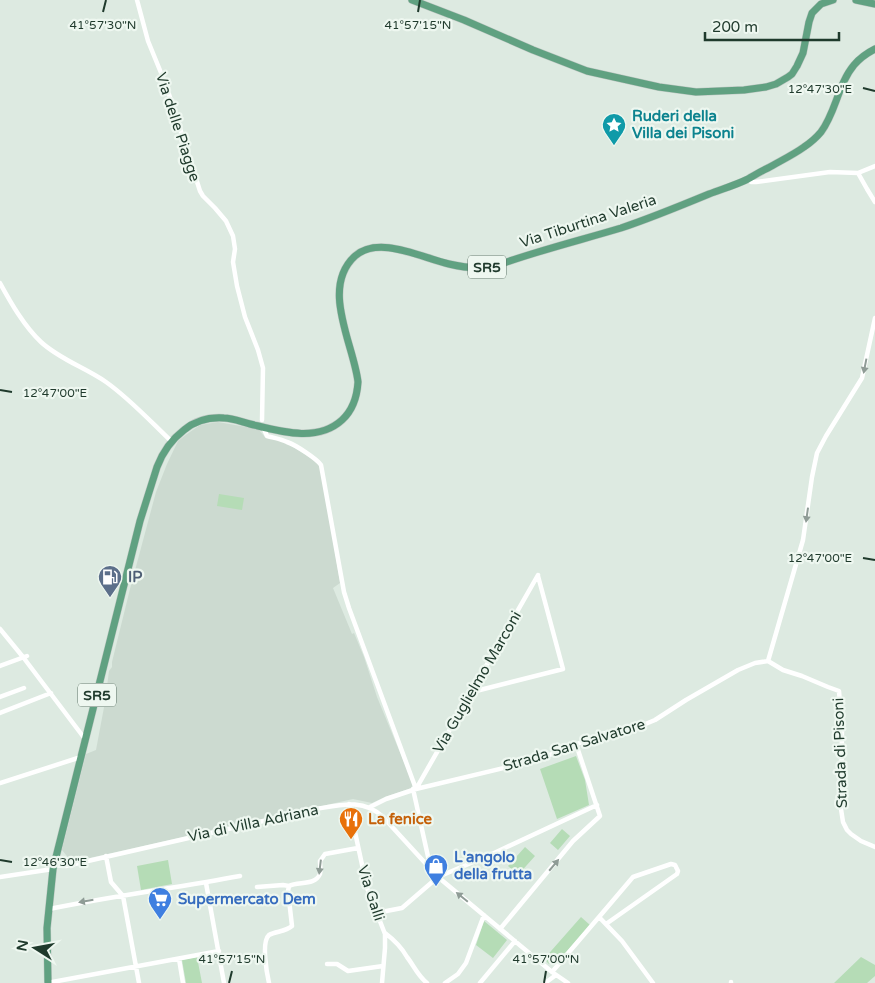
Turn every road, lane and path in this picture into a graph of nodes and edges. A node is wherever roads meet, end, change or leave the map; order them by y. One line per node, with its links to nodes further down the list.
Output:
1 (137, 0): 13 (street, Via delle Piagge)
2 (412, 0): 3 (main road)
3 (832, 0)
4 (856, 0): 5 (main road)
5 (875, 4)
6 (875, 49): 9 (main road, Via Tiburtina Valeria / SR5)
7 (875, 166): 8 (street)
8 (858, 173): 9 (street); 10 (street)
9 (748, 179): 13 (main road, Via Tiburtina Valeria / SR5)
10 (875, 202)
11 (0, 283): 14 (street)
12 (875, 318): 18 (street, one-way to 18)
13 (263, 423): 14 (main road, Via Tiburtina Valeria / SR5); 29 (street)
14 (170, 441): 25 (main road, Via Tiburtina Valeria / SR5)
15 (0, 628): 16 (street)
16 (2, 634): 17 (street)
17 (25, 656): 19 (street); 22 (street)
18 (768, 661): 26 (street, Strada San Salvatore); 33 (street, Strada di Pisoni)
19 (0, 666)
20 (24, 688): 23 (street)
21 (472, 692): 21 (street, Via Guglielmo Marconi); 29 (street, Via Guglielmo Marconi)
22 (51, 693): 24 (street); 25 (street)
23 (0, 697)
24 (0, 713)
25 (86, 739): 27 (main road, Via Tiburtina Valeria / SR5)
26 (576, 744): 29 (street, Strada San Salvatore); 31 (street)
27 (81, 757): 28 (street); 36 (main road, Via Tiburtina Valeria / SR5)
28 (0, 783)
29 (415, 789): 32 (street, Strada San Salvatore); 37 (street)
30 (349, 804): 32 (street, Via di Villa Adriana); 34 (street, Via Galli); 35 (street, Via di Villa Adriana)
31 (597, 805): 40 (street); 50 (street, one-way to 31)
32 (370, 807): 37 (street)
33 (875, 847)
34 (358, 848): 42 (street, one-way to 42); 46 (street, Via Galli)
35 (106, 856): 36 (street, Via di Villa Adriana); 44 (street)
36 (53, 867): 39 (street, Via di Villa Adriana); 45 (main road, Via Tiburtina Valeria / SR5)
37 (432, 871): 40 (street)
38 (240, 876): 41 (street)
39 (0, 877)
40 (438, 878): 46 (street); 47 (street, one-way to 40)
41 (206, 883): 44 (street); 53 (street)
42 (289, 886): 43 (street); 63 (street)
43 (257, 888)
44 (123, 896): 45 (street, one-way to 45); 57 (street)
45 (49, 909): 59 (main road, Via Tiburtina Valeria / SR5)
46 (376, 914): 51 (street, Via Galli)
47 (484, 915): 50 (street); 66 (street)
48 (599, 917): 49 (street); 49 (street); 58 (street)
49 (606, 924): 70 (street)
50 (500, 929): 52 (street)
51 (384, 933): 56 (street, Via Galli); 65 (street)
52 (515, 941): 58 (street); 67 (street)
53 (219, 951): 54 (street); 62 (street)
54 (179, 959): 57 (street); 61 (street)
55 (327, 964): 56 (street)
56 (383, 966): 64 (street, Via Galli)
57 (136, 967): 59 (street); 60 (street)
58 (554, 974): 68 (street); 69 (street)
59 (47, 983)
60 (139, 983)
61 (183, 983)
62 (224, 983)
63 (269, 983)
64 (382, 983)
65 (427, 983)
66 (444, 983)
67 (480, 983)
68 (545, 983)
69 (568, 983)
70 (653, 983)

